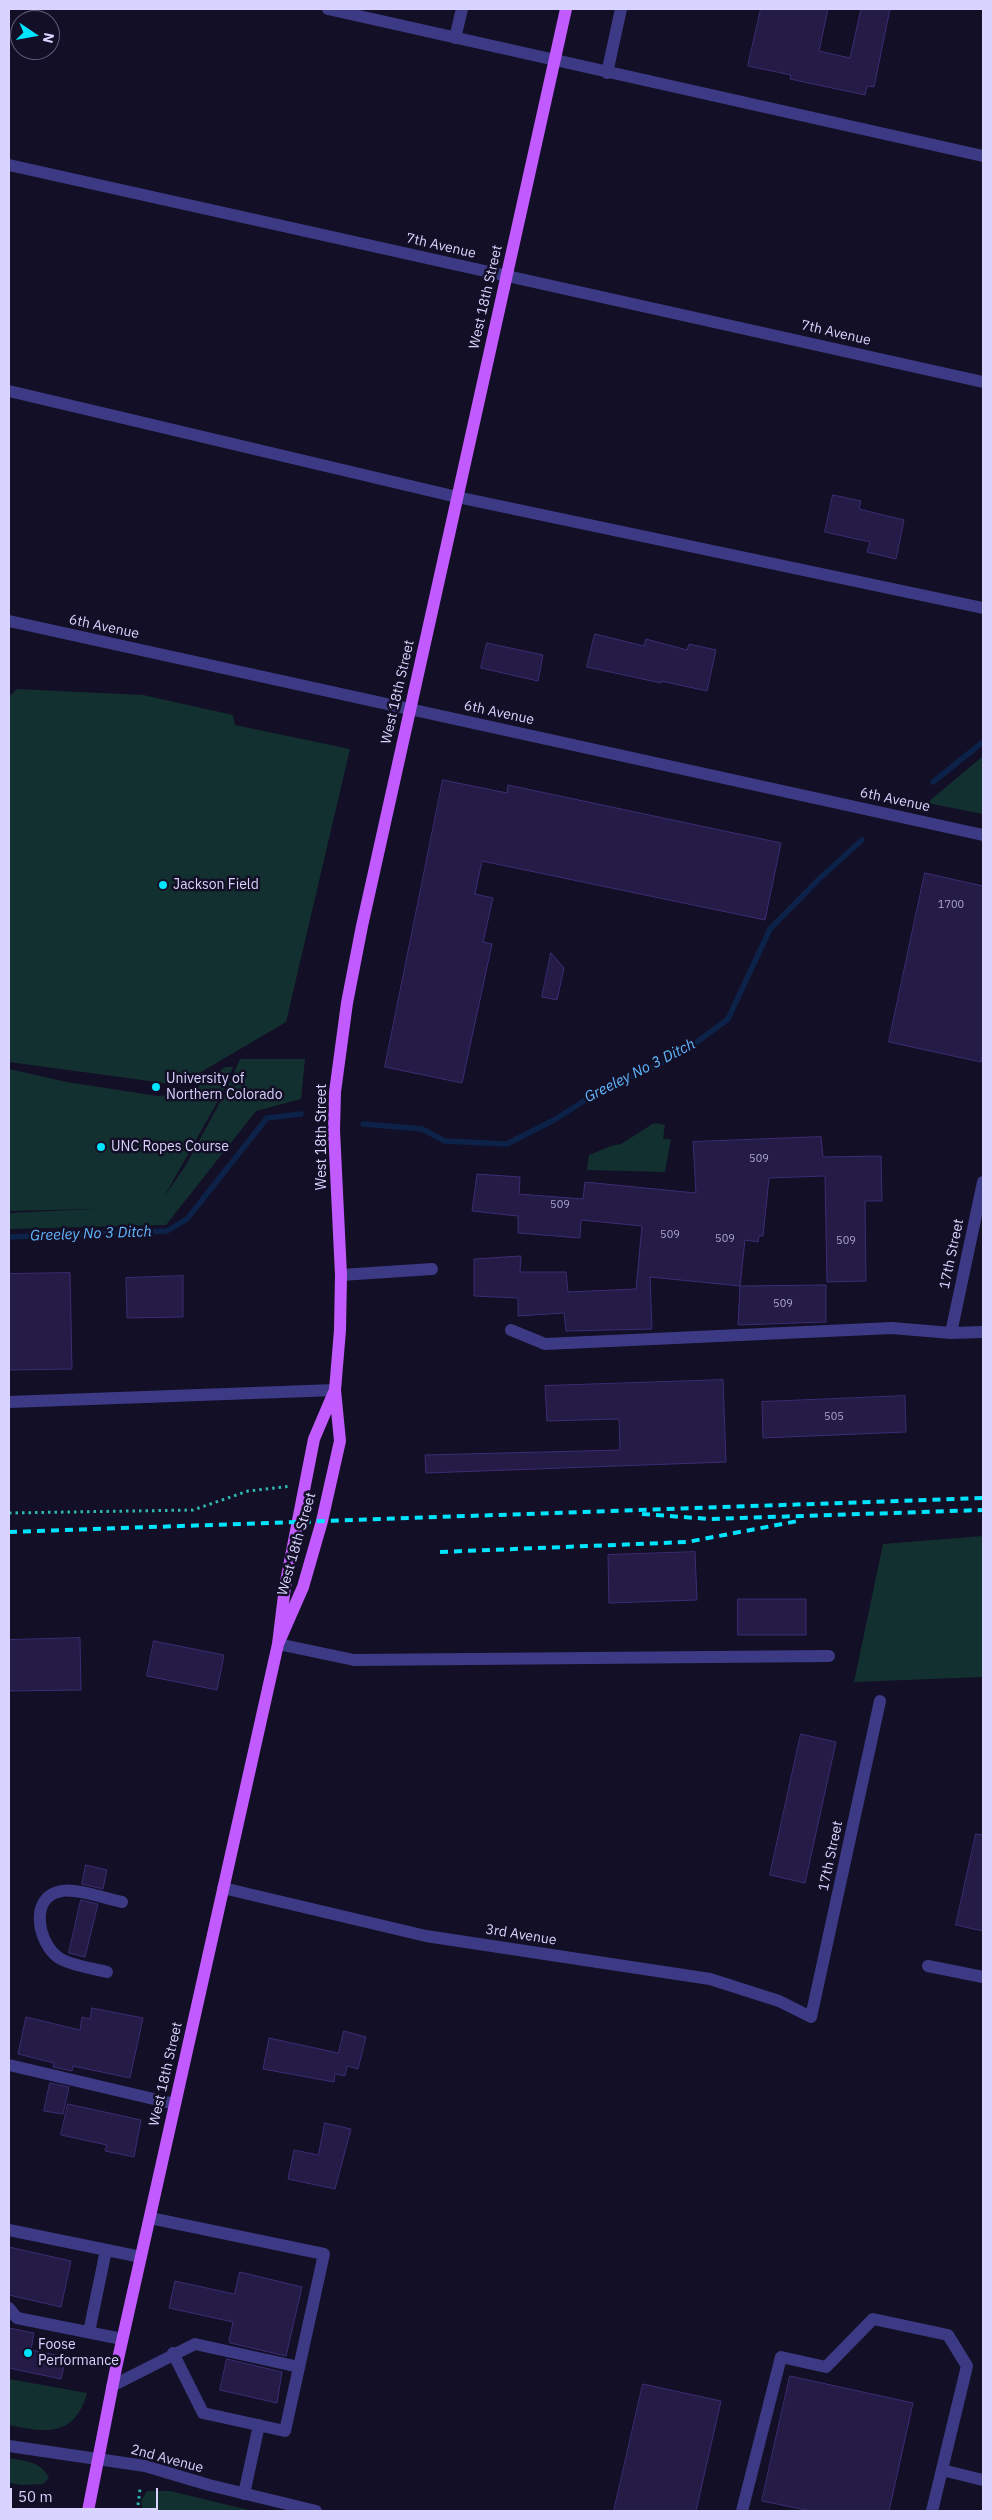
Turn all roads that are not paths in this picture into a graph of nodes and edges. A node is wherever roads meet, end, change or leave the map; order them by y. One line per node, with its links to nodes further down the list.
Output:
1 (328, 9): 5 (street)
2 (462, 9): 6 (street)
3 (566, 9): 7 (main road, West 18th Street)
4 (621, 9): 8 (street)
5 (342, 10): 6 (street)
6 (454, 38): 7 (street)
7 (554, 61): 8 (street); 11 (main road, West 18th Street)
8 (607, 73): 9 (street)
9 (983, 156)
10 (9, 165): 11 (street, 7th Avenue)
11 (506, 276): 12 (street, 7th Avenue); 14 (main road, West 18th Street)
12 (983, 382)
13 (9, 391): 14 (street)
14 (457, 497): 15 (street); 17 (main road, West 18th Street)
15 (983, 608)
16 (9, 621): 17 (street, 6th Avenue)
17 (410, 709): 18 (street, 6th Avenue); 21 (main road, West 18th Street)
18 (983, 835)
19 (983, 1182): 24 (street, 17th Street)
20 (432, 1269): 21 (street)
21 (342, 1275): 25 (main road, West 18th Street)
22 (511, 1330): 24 (street)
23 (983, 1332): 24 (street)
24 (951, 1333)
25 (335, 1390): 26 (street); 27 (main road, West 18th Street); 27 (main road, West 18th Street)
26 (9, 1402)
27 (278, 1644): 28 (street); 30 (main road, West 18th Street)
28 (829, 1656)
29 (880, 1701): 35 (street, 17th Street)
30 (223, 1888): 35 (street, 3rd Avenue); 37 (main road, West 18th Street)
31 (122, 1902): 33 (street)
32 (928, 1966): 34 (street)
33 (107, 1972)
34 (983, 1977)
35 (812, 2017)
36 (9, 2066): 37 (street)
37 (175, 2104): 38 (main road, West 18th Street)
38 (150, 2218): 41 (main road, West 18th Street); 46 (street)
39 (9, 2230): 40 (street)
40 (106, 2250): 41 (street); 43 (street)
41 (141, 2257): 44 (main road, West 18th Street)
42 (9, 2308): 43 (street)
43 (89, 2332): 44 (street)
44 (122, 2339): 47 (main road, West 18th Street)
45 (173, 2353): 46 (street); 47 (street); 48 (street)
46 (299, 2367): 48 (street)
47 (112, 2386): 50 (main road, West 18th Street)
48 (259, 2426): 53 (street)
49 (9, 2446): 50 (street, 2nd Avenue)
50 (97, 2459): 53 (street, 2nd Avenue); 54 (main road, West 18th Street)
51 (942, 2470): 52 (street); 56 (street); 57 (street)
52 (983, 2480)
53 (244, 2494): 55 (street, 2nd Avenue)
54 (88, 2511)
55 (316, 2511)
56 (742, 2511)
57 (932, 2511)

